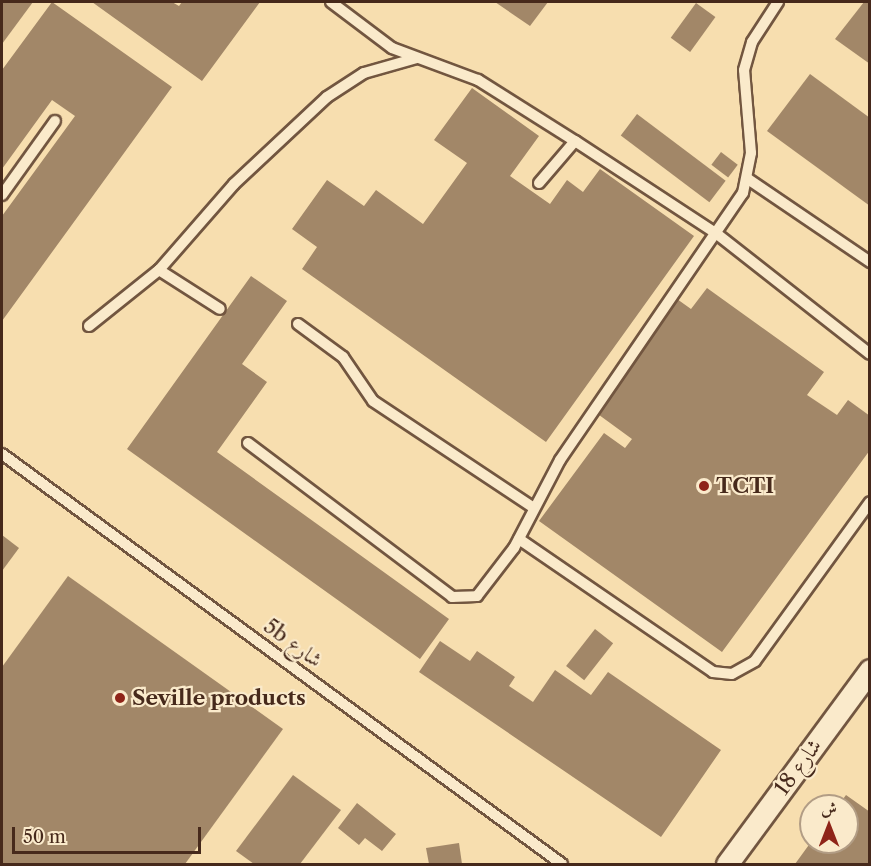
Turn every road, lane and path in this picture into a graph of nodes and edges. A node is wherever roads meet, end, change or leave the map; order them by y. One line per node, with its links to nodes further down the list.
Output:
1 (331, 2): 3 (lane)
2 (778, 2): 6 (lane)
3 (417, 58): 5 (lane); 11 (lane)
4 (55, 121): 8 (lane)
5 (575, 141): 7 (lane); 9 (lane)
6 (748, 179): 9 (lane); 10 (lane)
7 (539, 183)
8 (2, 195)
9 (717, 234): 15 (lane); 19 (lane)
10 (870, 262)
11 (159, 270): 12 (lane); 14 (lane)
12 (220, 309)
13 (298, 324): 19 (lane)
14 (89, 326)
15 (870, 354)
16 (248, 442): 20 (lane)
17 (2, 454): 22 (lane, 5b شارع)
18 (870, 502): 20 (lane)
19 (534, 508): 20 (lane)
20 (519, 539)
21 (866, 681): 23 (street, شارع 18)
22 (562, 864)
23 (727, 864)

